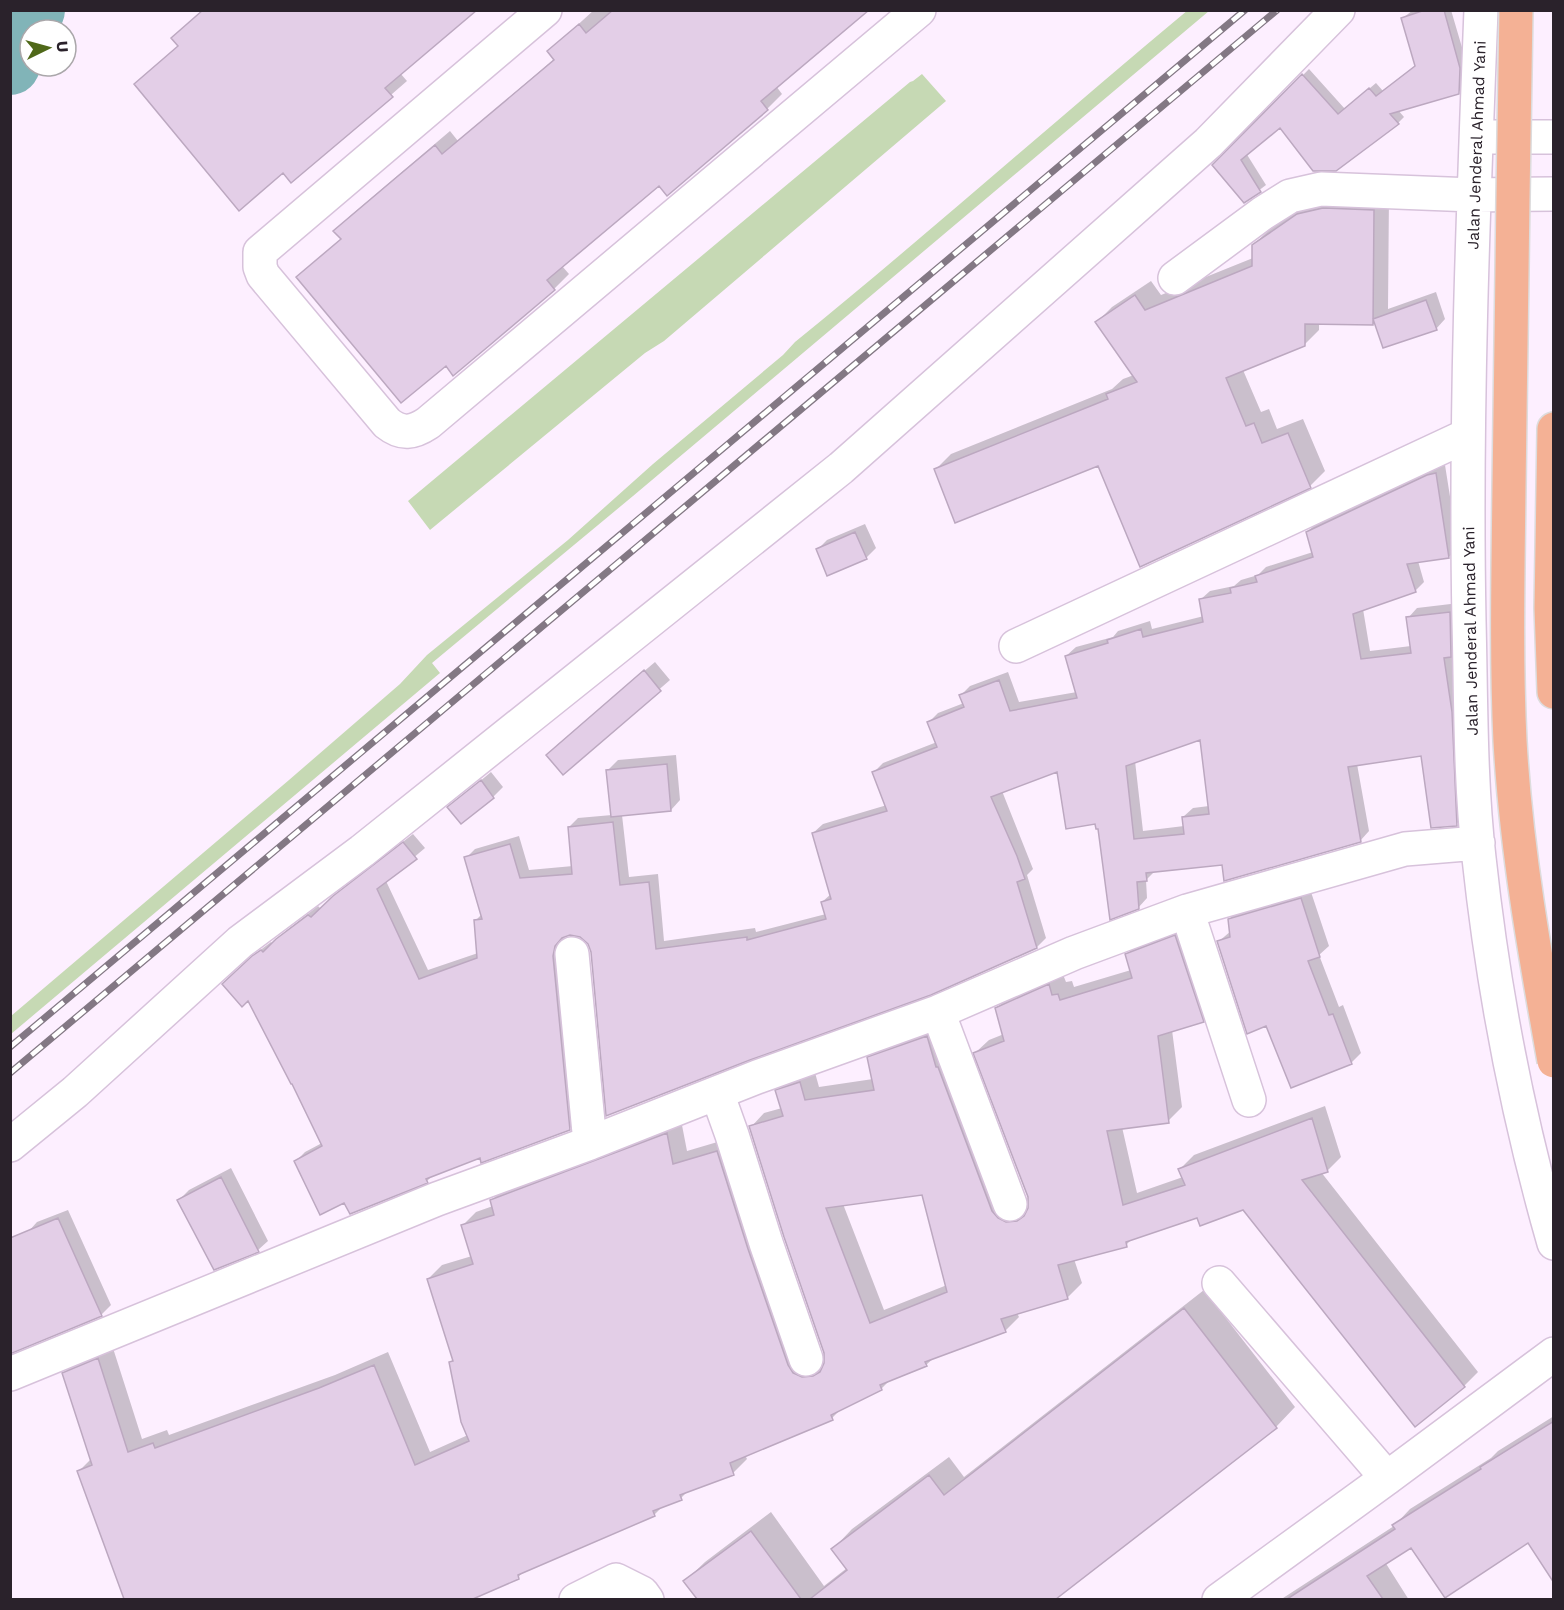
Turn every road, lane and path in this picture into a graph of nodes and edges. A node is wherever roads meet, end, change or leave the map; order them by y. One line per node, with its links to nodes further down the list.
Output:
1 (545, 10): 2 (street)
2 (919, 10)
3 (1338, 10): 23 (street)
4 (1481, 10): 6 (street, Jalan Jenderal Ahmad Yani)
5 (1516, 10): 19 (highway, bridge)
6 (1476, 137): 7 (street); 9 (street, Jalan Jenderal Ahmad Yani)
7 (1554, 137)
8 (1554, 194): 9 (street)
9 (1473, 195): 10 (street); 12 (street, Jalan Jenderal Ahmad Yani)
10 (1175, 278)
11 (1554, 429): 14 (highway)
12 (1468, 435): 13 (street); 15 (street, Jalan Jenderal Ahmad Yani)
13 (1016, 646)
14 (1554, 692)
15 (1478, 843): 16 (street); 25 (street, Jalan Jenderal Ahmad Yani)
16 (1187, 911): 18 (street); 21 (street)
17 (572, 954): 22 (street)
18 (938, 1012): 20 (street); 24 (street)
19 (1554, 1061)
20 (717, 1093): 22 (street); 28 (street)
21 (1249, 1100)
22 (590, 1143): 29 (street)
23 (10, 1145)
24 (1010, 1204)
25 (1554, 1243)
26 (1219, 1283): 30 (street)
27 (1554, 1354): 30 (street)
28 (806, 1359)
29 (10, 1374)
30 (1387, 1478): 33 (street)
31 (576, 1599): 32 (street)
32 (647, 1599)
33 (1219, 1599)

